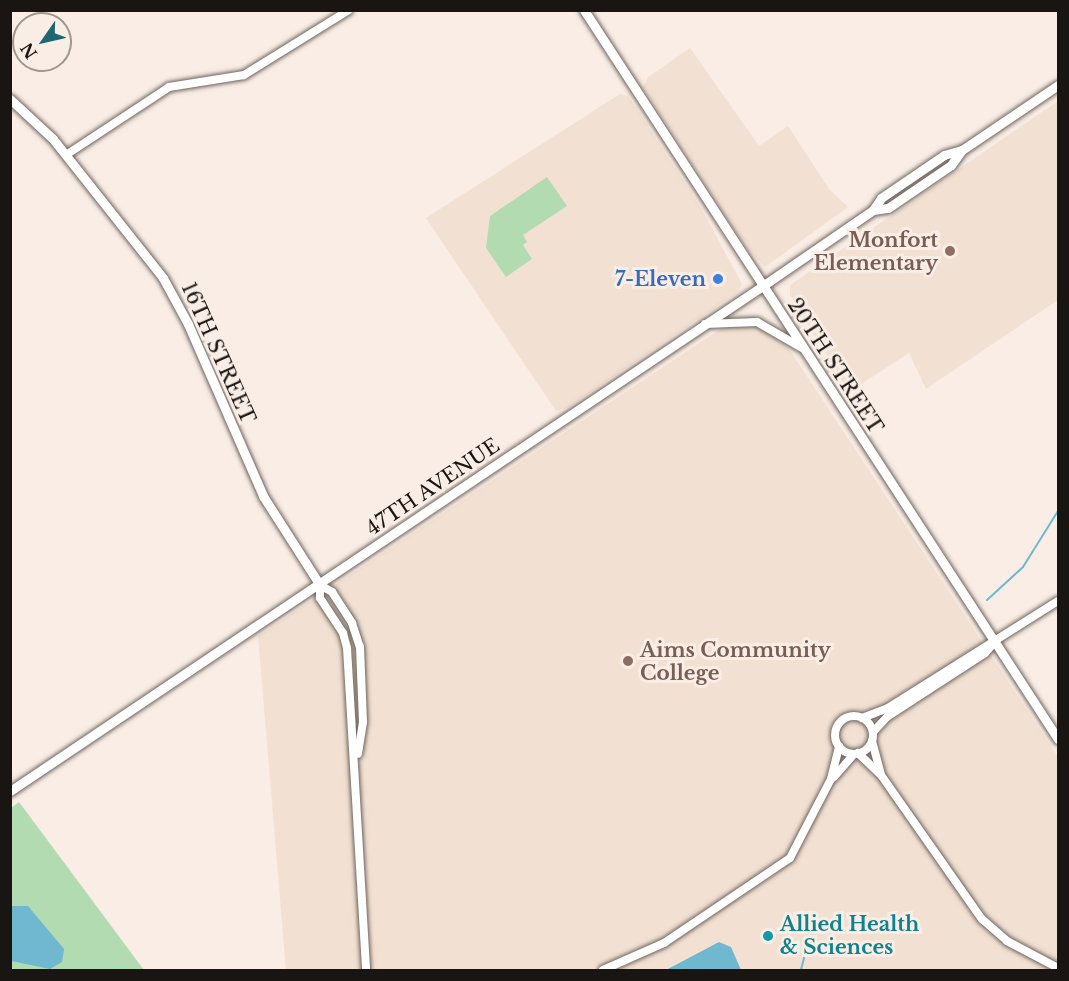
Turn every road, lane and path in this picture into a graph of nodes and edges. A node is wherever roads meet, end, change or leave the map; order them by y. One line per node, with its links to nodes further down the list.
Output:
1 (349, 10): 5 (street)
2 (584, 10): 6 (main road, 20TH STREET)
3 (1059, 85): 6 (main road, 47TH AVENUE)
4 (10, 99): 5 (main road, 16TH STREET)
5 (66, 155): 9 (main road, 16TH STREET)
6 (761, 287): 7 (main road, 47TH AVENUE); 8 (main road, 20TH STREET)
7 (704, 324): 8 (street); 9 (main road, 47TH AVENUE)
8 (802, 348): 11 (main road, 20TH STREET)
9 (320, 585): 17 (street); 17 (street); 20 (main road, 47TH AVENUE)
10 (1059, 601): 11 (street)
11 (995, 642): 12 (street); 13 (street); 14 (main road, 20TH STREET)
12 (862, 718): 13 (street); 15 (street)
13 (872, 736): 16 (street); 18 (street)
14 (1059, 739)
15 (839, 746): 16 (street); 19 (street)
16 (856, 753): 18 (street); 19 (street)
17 (356, 766): 22 (street)
18 (881, 775): 21 (street)
19 (831, 779): 23 (street)
20 (10, 791)
21 (1059, 968)
22 (366, 970)
23 (603, 970)

